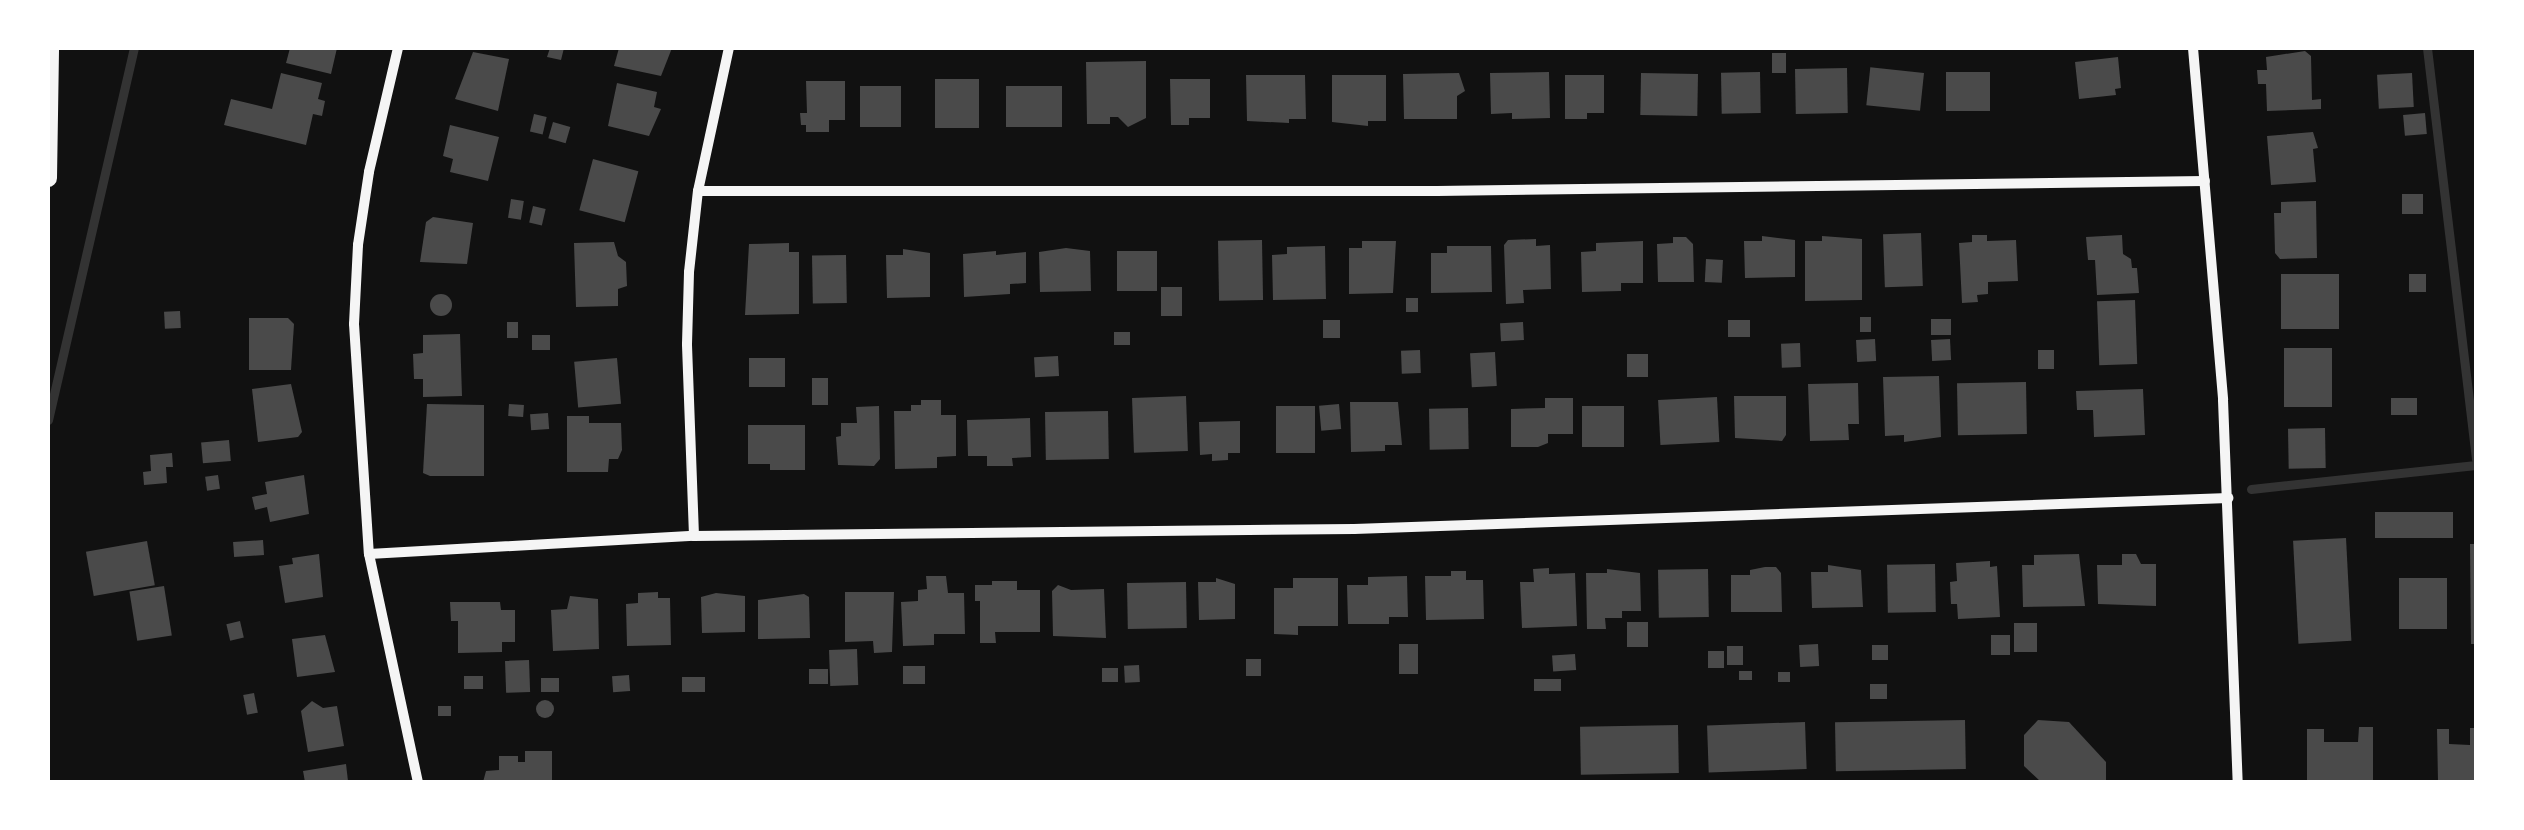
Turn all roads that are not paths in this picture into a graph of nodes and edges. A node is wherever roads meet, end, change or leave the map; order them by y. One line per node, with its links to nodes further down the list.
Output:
1 (50, 48): 5 (street)
2 (398, 48): 10 (street)
3 (729, 48): 7 (street)
4 (2193, 48): 6 (street)
5 (48, 178)
6 (2205, 181): 7 (street); 8 (street)
7 (698, 191): 9 (street)
8 (2228, 498): 9 (street); 12 (street)
9 (694, 536): 10 (street)
10 (369, 554): 11 (street)
11 (418, 782)
12 (2238, 782)

